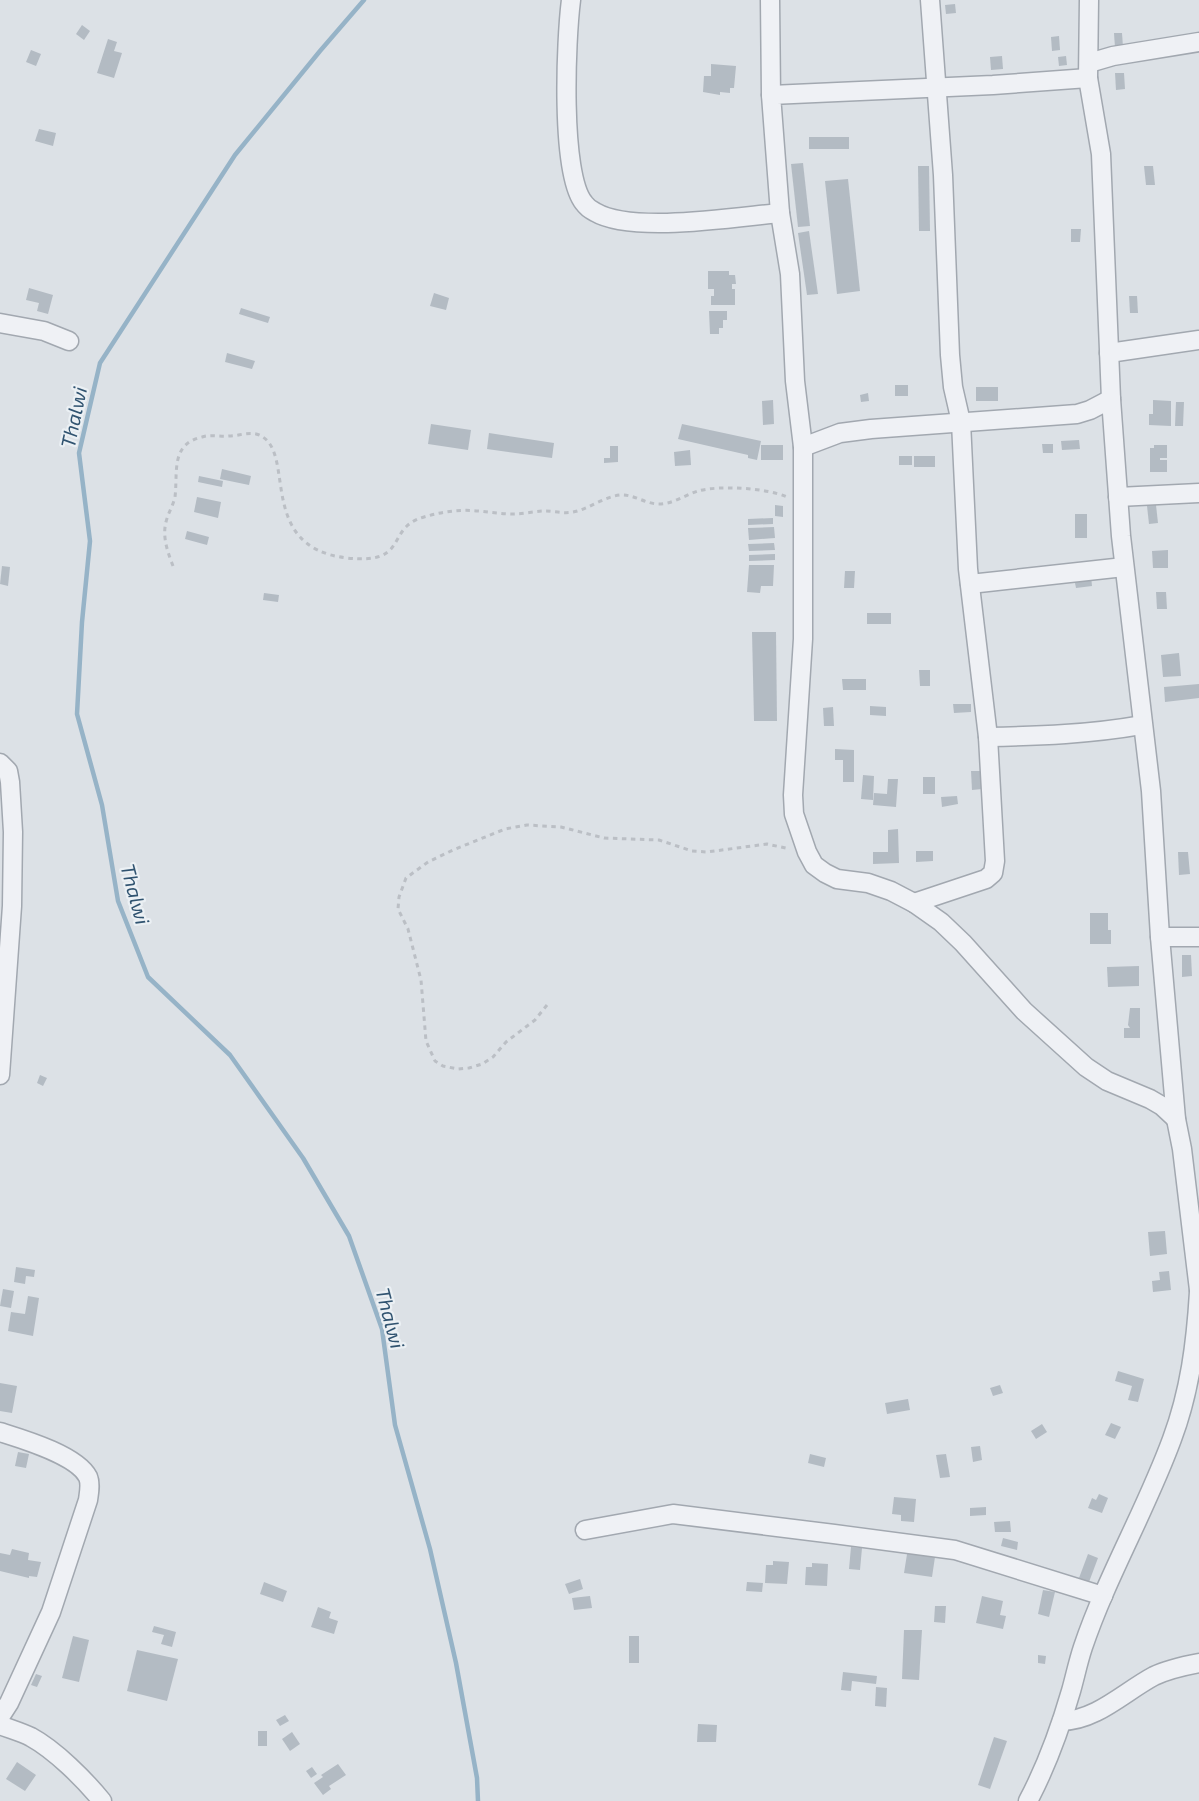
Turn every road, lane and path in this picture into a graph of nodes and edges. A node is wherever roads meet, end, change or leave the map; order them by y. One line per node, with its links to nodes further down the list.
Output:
1 (571, 0): 9 (street)
2 (770, 0): 8 (street)
3 (930, 0): 7 (street)
4 (1089, 0): 6 (street)
5 (1199, 42): 6 (street)
6 (1089, 70): 7 (street); 13 (street)
7 (938, 88): 8 (street); 15 (street)
8 (771, 95): 9 (street)
9 (780, 213): 16 (street)
10 (0, 323): 12 (street)
11 (1199, 340): 13 (street)
12 (69, 341)
13 (1109, 353): 14 (street)
14 (1111, 399): 15 (street); 18 (street)
15 (961, 422): 16 (street); 22 (street)
16 (803, 447): 19 (street)
17 (1199, 493): 18 (street)
18 (1118, 498): 21 (street)
19 (803, 509): 20 (path); 26 (street)
20 (173, 566)
21 (1124, 567): 22 (street); 23 (street)
22 (970, 584): 24 (street)
23 (1142, 726): 24 (street); 28 (street)
24 (988, 737): 27 (street)
25 (0, 763): 31 (street)
26 (807, 852): 27 (street); 30 (path)
27 (914, 903): 32 (street)
28 (1160, 937): 29 (street); 32 (street)
29 (1199, 937)
30 (547, 1005)
31 (0, 1075)
32 (1176, 1119): 33 (street)
33 (1199, 1291): 36 (street)
34 (0, 1432): 38 (street)
35 (585, 1530): 36 (street)
36 (1103, 1596): 39 (street)
37 (1199, 1663): 39 (street)
38 (0, 1717)
39 (1062, 1721): 42 (street)
40 (0, 1725): 41 (street)
41 (102, 1801)
42 (1028, 1801)

